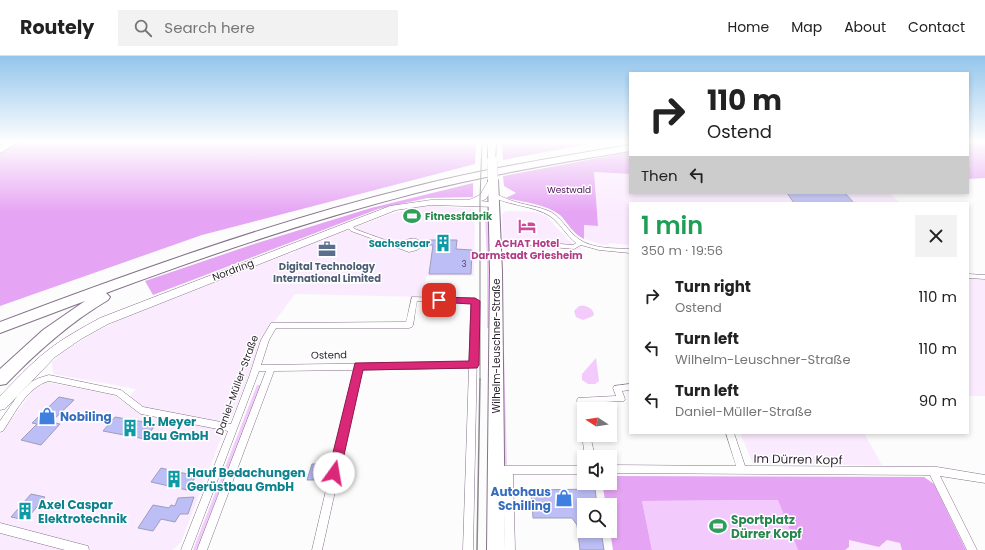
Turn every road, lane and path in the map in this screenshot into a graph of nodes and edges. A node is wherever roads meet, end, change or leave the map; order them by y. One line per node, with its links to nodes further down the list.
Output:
1 (492, 165): 4 (main road, Wilhelm-Leuschner-Straße, bridge)
2 (502, 165): 17 (highway)
3 (528, 165): 12 (highway)
4 (493, 180): 5 (main road, Wilhelm-Leuschner-Straße); 6 (main road)
5 (494, 200): 6 (main road, Nordring); 7 (street); 7 (street); 31 (main road, Wilhelm-Leuschner-Straße)
6 (471, 203): 8 (main road, Nordring)
7 (527, 207): 10 (street)
8 (348, 226): 11 (street); 26 (main road, Nordring)
9 (509, 242): 10 (street)
10 (580, 243): 13 (street)
11 (396, 245)
12 (212, 250): 18 (highway); 23 (highway)
13 (629, 251)
14 (969, 276): 15 (street)
15 (985, 277)
16 (475, 301): 19 (street, Wilhelm-Leuschner-Straße); 22 (street, Daniel-Müller-Straße)
17 (0, 320)
18 (0, 328)
19 (474, 365): 20 (street, Ostend); 41 (street, Wilhelm-Leuschner-Straße)
20 (359, 366): 21 (street, Ostend); 40 (street)
21 (271, 367): 22 (street, Ostend); 39 (street)
22 (256, 368): 28 (street, Daniel-Müller-Straße)
23 (0, 380)
24 (629, 387): 25 (street)
25 (581, 402)
26 (0, 405)
27 (0, 428): 28 (street)
28 (233, 428): 38 (street, Daniel-Müller-Straße)
29 (730, 434): 33 (street)
30 (617, 469): 33 (street, Im Dürren Kopf)
31 (502, 470): 32 (street); 42 (main road, Wilhelm-Leuschner-Straße); 43 (street, Wilhelm-Leuschner-Straße)
32 (577, 470)
33 (742, 470): 34 (street, Im Dürren Kopf)
34 (933, 471): 35 (street, Im Dürren Kopf); 44 (street)
35 (985, 479)
36 (0, 528): 37 (street)
37 (84, 550)
38 (186, 550)
39 (202, 550)
40 (317, 550)
41 (468, 550)
42 (496, 550)
43 (510, 550)
44 (972, 550)

